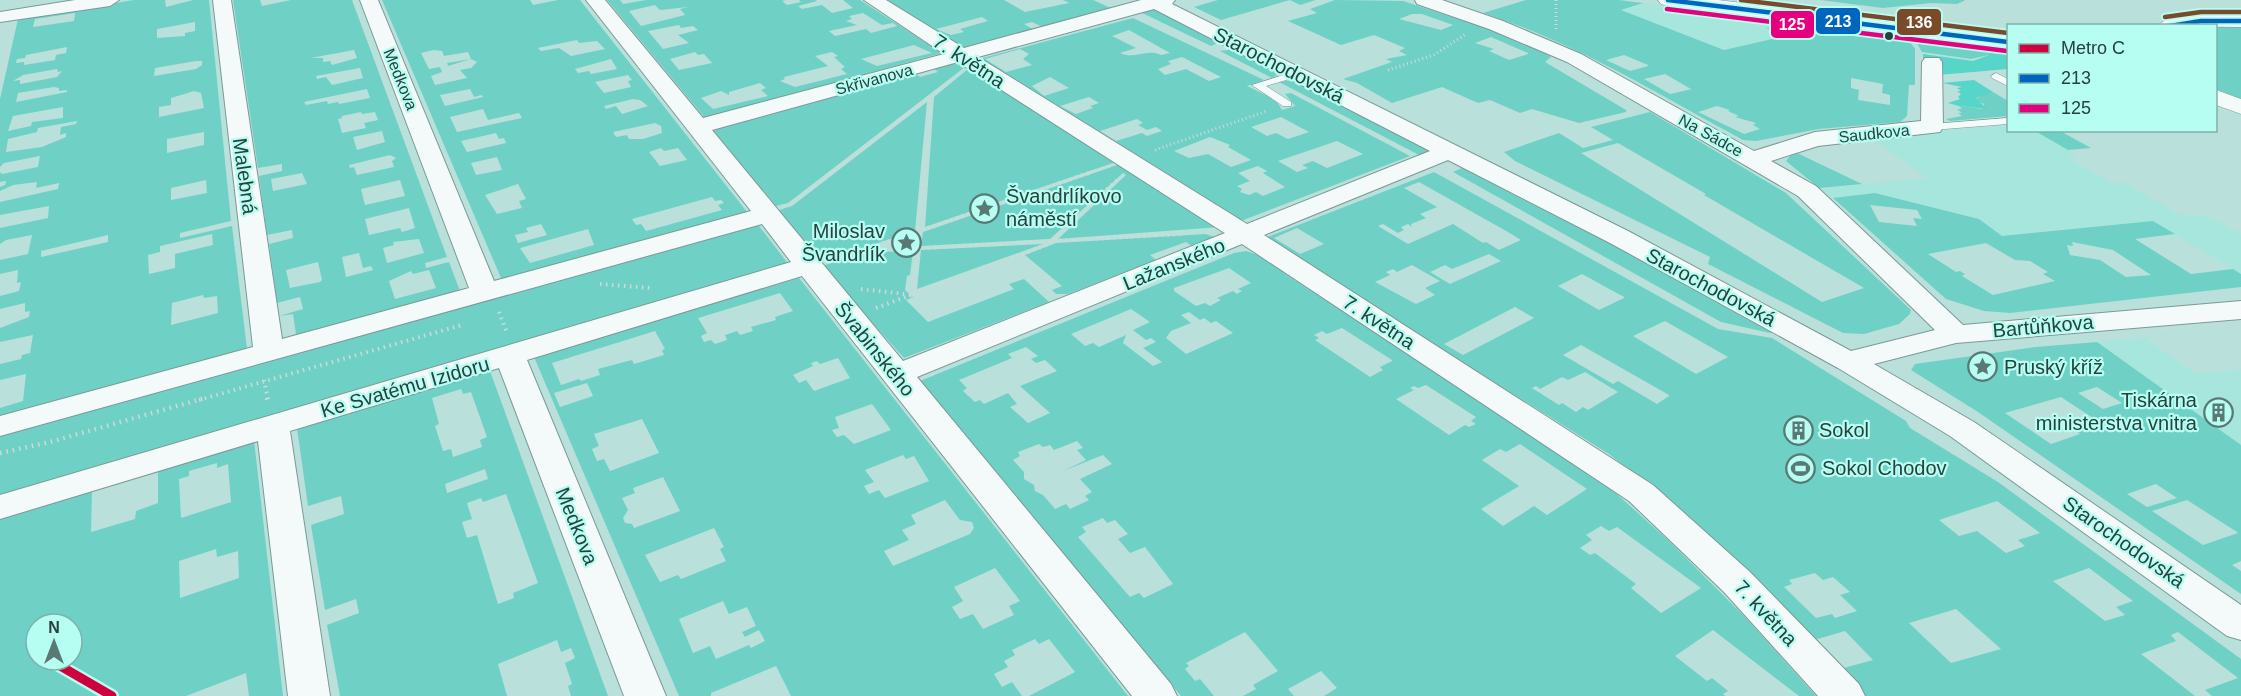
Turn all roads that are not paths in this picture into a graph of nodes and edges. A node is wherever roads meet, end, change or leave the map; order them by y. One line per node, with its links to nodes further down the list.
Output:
1 (110, 0): 13 (street)
2 (222, 0): 38 (street, Malebná)
3 (369, 0): 35 (street, Medkova)
4 (595, 0): 28 (street, Švabinského)
5 (873, 0): 19 (street, 7. května)
6 (1424, 0): 31 (street, Na Sádce)
7 (1668, 0): 18 (main road)
8 (1761, 0): 17 (main road)
9 (2218, 0): 14 (main road)
10 (2229, 0): 12 (main road)
11 (1157, 1): 19 (street, Skřivanova); 21 (street, Starochodovská)
12 (2241, 6)
13 (5, 15)
14 (2201, 21): 15 (main road); 16 (main road)
15 (2241, 21)
16 (2180, 24)
17 (2007, 32)
18 (2007, 42)
19 (969, 61): 28 (street, Skřivanova); 33 (street, 7. května)
20 (1932, 62): 29 (street, Saudkova)
21 (1296, 74): 25 (lane); 30 (street, Starochodovská)
22 (1996, 76): 23 (lane)
23 (2007, 82)
24 (2217, 97): 26 (main road)
25 (1287, 104)
26 (2241, 107)
27 (2007, 121): 29 (lane)
28 (696, 127): 32 (street, Švabinského)
29 (1932, 127): 31 (street, Saudkova)
30 (1450, 151): 33 (street, Lažanského); 40 (street, Starochodovská)
31 (1753, 159): 37 (street, Na Sádce)
32 (766, 213): 34 (street, Švabinského); 35 (street)
33 (1238, 230): 41 (street, Lažanského); 49 (street, 7. května)
34 (819, 278): 39 (street, Ke Svatému Izidoru); 41 (street, Švabinského)
35 (491, 308): 38 (street)
36 (2241, 310): 37 (street, Bartůňkova)
37 (1956, 333): 40 (street, Bartůňkova)
38 (269, 352): 42 (street)
39 (510, 356): 43 (street, Ke Svatému Izidoru); 47 (street, Medkova)
40 (1849, 362): 45 (street, Starochodovská)
41 (896, 375): 48 (street, Švabinského)
42 (0, 426)
43 (273, 426): 44 (street, Ke Svatému Izidoru); 46 (street)
44 (0, 507)
45 (2241, 625)
46 (309, 696)
47 (645, 696)
48 (1156, 696)
49 (1844, 696)

